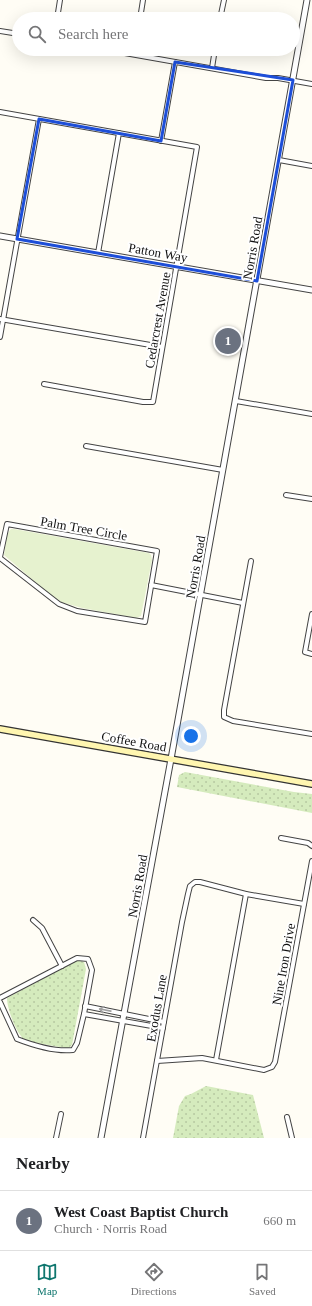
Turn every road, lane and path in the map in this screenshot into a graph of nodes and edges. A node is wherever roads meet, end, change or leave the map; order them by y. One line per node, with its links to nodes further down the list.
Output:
1 (60, 0): 5 (street)
2 (143, 0): 6 (street)
3 (224, 0): 7 (street)
4 (309, 3): 10 (street, Norris Road)
5 (58, 12)
6 (141, 12)
7 (221, 12)
8 (0, 31): 9 (street)
9 (12, 33)
10 (300, 46)
11 (144, 56): 14 (street)
12 (214, 56): 15 (street)
13 (298, 56): 16 (street, Norris Road)
14 (175, 62): 15 (street); 21 (street)
15 (212, 68): 16 (street)
16 (293, 80): 17 (street); 22 (street, Norris Road)
17 (312, 84)
18 (0, 112): 19 (street)
19 (39, 119): 20 (street); 25 (street)
20 (119, 133): 21 (street); 26 (street)
21 (161, 141): 27 (street, Cedarcrest Avenue)
22 (279, 160): 23 (street); 28 (street, Norris Road)
23 (312, 166)
24 (0, 236): 25 (street, Patton Way)
25 (17, 239): 26 (street, Patton Way); 30 (street)
26 (98, 253): 27 (street, Patton Way)
27 (176, 267): 28 (street, Patton Way); 32 (street, Cedarcrest Avenue)
28 (257, 281): 29 (street, Patton Way); 34 (street, Norris Road)
29 (312, 290)
30 (2, 319): 31 (street); 32 (street)
31 (0, 337)
32 (162, 347): 33 (street, Cedarcrest Avenue)
33 (44, 384)
34 (236, 401): 35 (street); 37 (street, Norris Road)
35 (312, 414)
36 (86, 446): 37 (street)
37 (223, 470): 43 (street, Norris Road)
38 (286, 495): 39 (street)
39 (312, 499)
40 (0, 557): 42 (street, Palm Tree Circle); 42 (street, Palm Tree Circle)
41 (251, 561): 44 (street)
42 (151, 585): 43 (street)
43 (201, 595): 44 (street); 49 (street, Norris Road)
44 (243, 603): 48 (street)
45 (312, 614): 46 (street)
46 (312, 654)
47 (0, 729): 49 (main road, Coffee Road)
48 (312, 734)
49 (171, 759): 50 (main road, Coffee Road); 62 (street, Norris Road)
50 (312, 784)
51 (281, 838): 52 (street)
52 (312, 846)
53 (312, 861): 55 (street, Nine Iron Drive)
54 (246, 894): 55 (street); 64 (street, Exodus Lane); 66 (street)
55 (304, 904): 66 (street, Nine Iron Drive)
56 (33, 920): 57 (street)
57 (62, 966): 58 (street); 60 (street)
58 (0, 998)
59 (0, 1002): 61 (street)
60 (85, 1006): 61 (street); 62 (street, one-way to 60)
61 (84, 1014): 63 (street)
62 (124, 1014): 63 (street, Norris Road); 64 (street)
63 (123, 1021): 65 (street); 71 (street, Norris Road)
64 (164, 1022): 65 (street, Exodus Lane)
65 (162, 1028): 67 (street, Exodus Lane)
66 (216, 1060): 67 (street)
67 (156, 1061): 72 (street, Exodus Lane)
68 (61, 1114): 70 (street)
69 (287, 1117): 73 (street)
70 (56, 1138)
71 (101, 1138)
72 (143, 1138)
73 (292, 1138)

